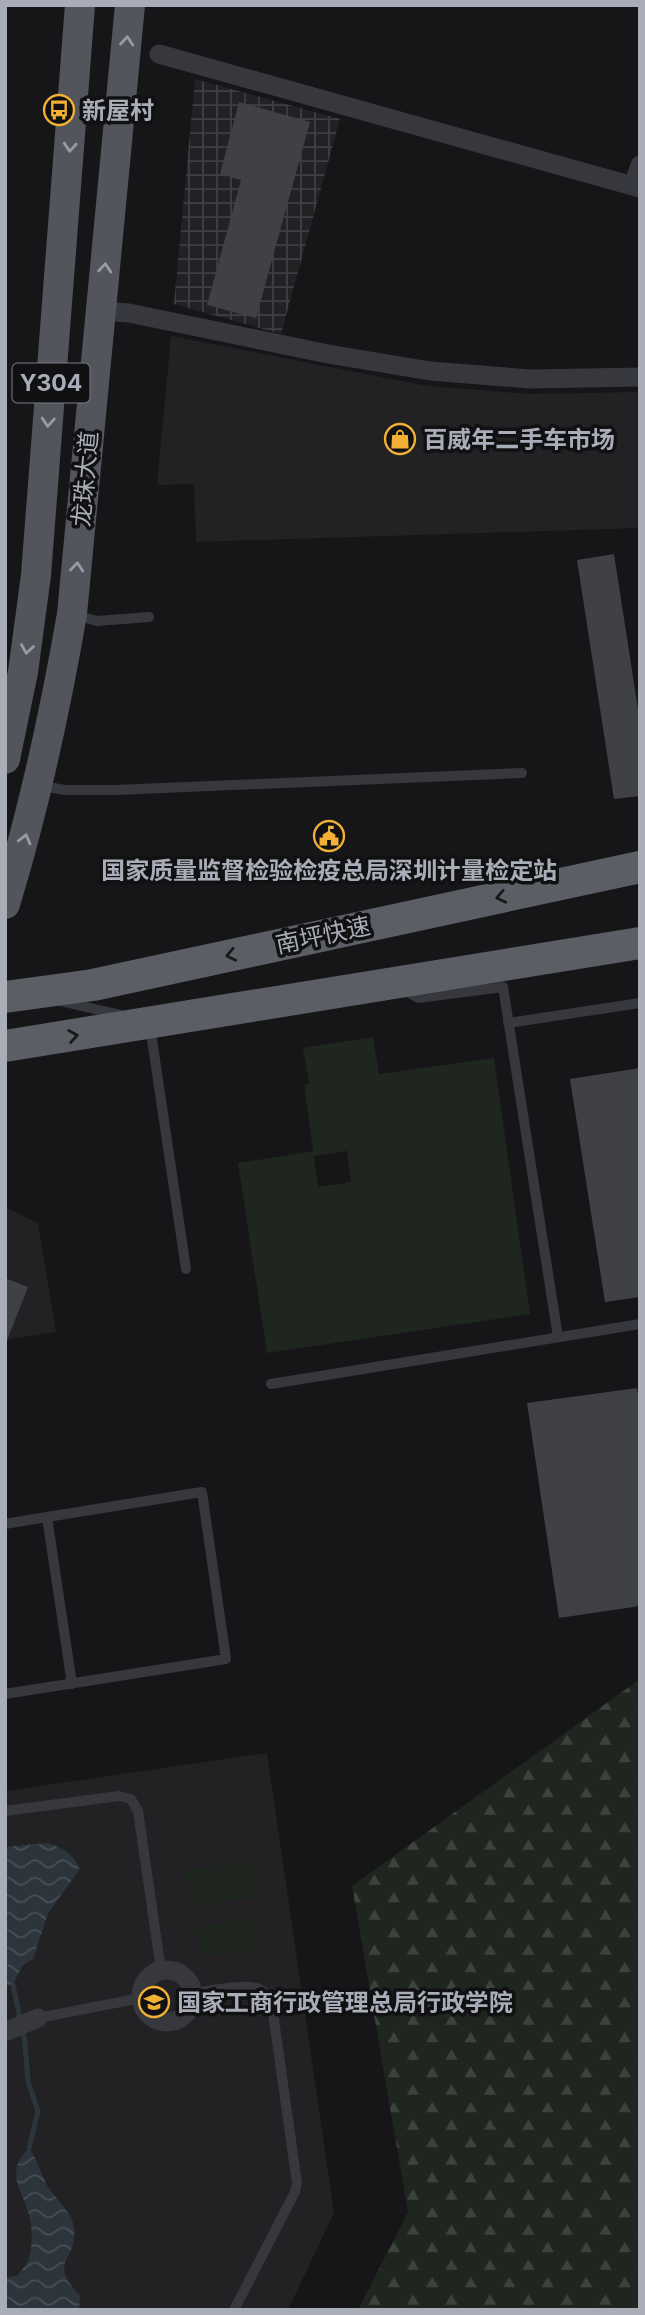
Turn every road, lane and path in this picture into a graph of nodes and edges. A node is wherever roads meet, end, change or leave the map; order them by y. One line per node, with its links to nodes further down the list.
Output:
1 (80, 5): 10 (main road, 龙珠大道 / Y304, one-way to 10)
2 (130, 5): 6 (main road, 龙珠大道, one-way to 2)
3 (159, 54): 5 (street)
4 (640, 165): 5 (street)
5 (636, 187)
6 (101, 311): 7 (street); 8 (main road, 龙珠大道, one-way to 6)
7 (640, 377)
8 (72, 614): 9 (lane); 12 (main road, 龙珠大道)
9 (149, 617)
10 (5, 759)
11 (522, 773): 12 (lane)
12 (38, 786): 14 (main road, 龙珠大道, one-way to 12)
13 (640, 867): 19 (highway, 南坪快速, one-way to 19)
14 (5, 904)
15 (640, 943): 23 (highway, one-way to 15)
16 (640, 951): 17 (lane)
17 (401, 988): 21 (lane); 22 (lane)
18 (5, 989): 21 (lane)
19 (5, 998)
20 (640, 1003): 22 (lane)
21 (149, 1019): 24 (lane)
22 (508, 1023): 26 (lane)
23 (5, 1046)
24 (186, 1269)
25 (640, 1324): 26 (lane)
26 (558, 1338): 27 (lane)
27 (271, 1384)
28 (47, 1517): 29 (lane); 30 (lane); 30 (lane)
29 (5, 1524)
30 (72, 1684): 31 (lane)
31 (5, 1694)
32 (5, 1811): 33 (lane)
33 (161, 1970): 34 (street); 35 (street)
34 (193, 1993): 35 (street); 38 (lane)
35 (141, 1998): 36 (lane)
36 (38, 2018): 37 (street)
37 (5, 2032)
38 (234, 2310)

